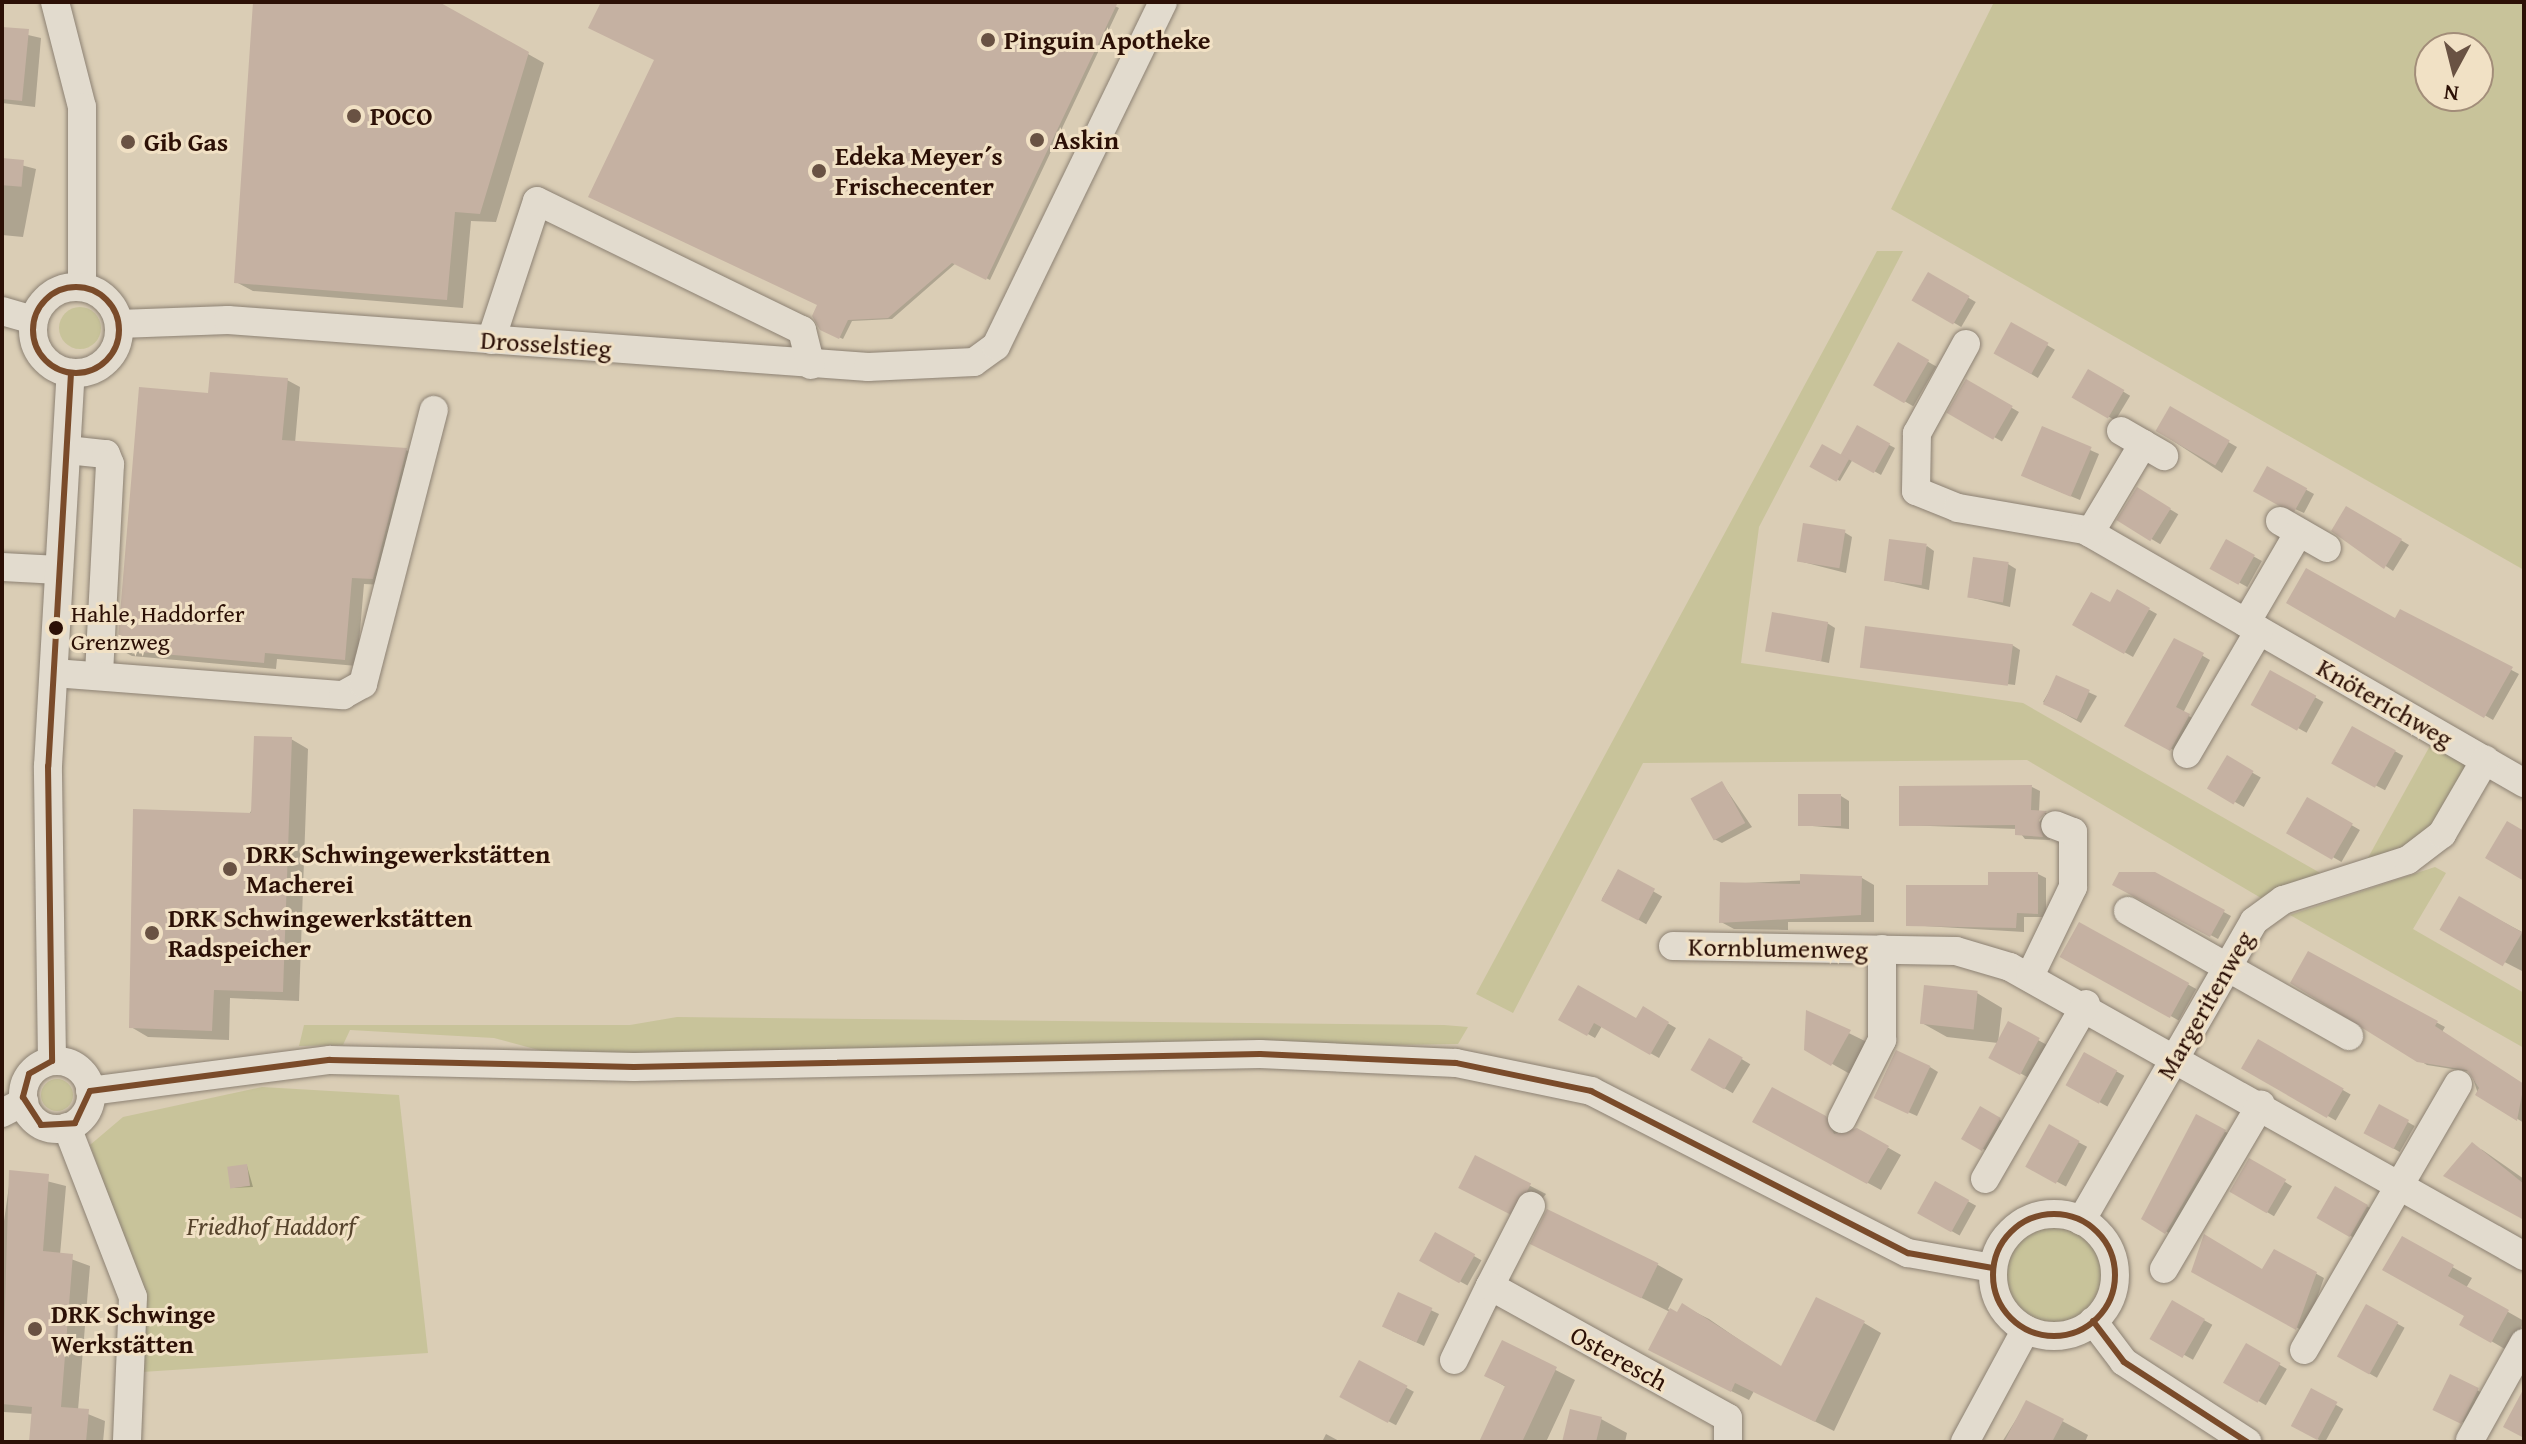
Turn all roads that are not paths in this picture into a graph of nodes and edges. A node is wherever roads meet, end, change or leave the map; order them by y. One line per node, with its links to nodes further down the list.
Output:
1 (55, 2): 3 (street)
2 (1163, 2): 9 (street, Drosselstieg)
3 (82, 287): 5 (street); 6 (street)
4 (2, 311): 5 (street)
5 (34, 320): 10 (street)
6 (119, 324): 7 (street, Drosselstieg); 10 (street)
7 (491, 340): 9 (street, Drosselstieg); 9 (street)
8 (1966, 344): 14 (street, Knöterichweg)
9 (811, 365)
10 (71, 373): 13 (street)
11 (434, 410): 20 (street)
12 (2143, 443): 14 (street)
13 (67, 450): 17 (street); 20 (street)
14 (2090, 533): 18 (street, Knöterichweg)
15 (2327, 548): 18 (street)
16 (2, 567): 17 (street)
17 (59, 570): 19 (street)
18 (2253, 627): 21 (street); 22 (street, Knöterichweg)
19 (54, 673): 20 (street); 33 (street)
20 (99, 676)
21 (2187, 754)
22 (2485, 760): 23 (street, Knöterichweg); 28 (street, Margeritenweg)
23 (2524, 783)
24 (2055, 825): 29 (street)
25 (2128, 911): 28 (street)
26 (1673, 946): 27 (street, Kornblumenweg)
27 (1882, 949): 29 (street, Kornblumenweg); 38 (street, Kornblumenweg)
28 (2227, 967): 31 (street); 32 (street, Margeritenweg)
29 (2030, 976): 30 (street, Kornblumenweg)
30 (2086, 1004): 32 (street, Kornblumenweg); 40 (street)
31 (2349, 1036)
32 (2176, 1055): 36 (street, Kornblumenweg); 43 (street, Margeritenweg)
33 (52, 1061): 35 (street); 37 (street)
34 (2458, 1084): 41 (street)
35 (90, 1091): 39 (street); 45 (street)
36 (2261, 1104): 41 (street, Kornblumenweg); 46 (street)
37 (13, 1108): 39 (street)
38 (1842, 1119)
39 (67, 1127): 54 (street)
40 (1985, 1179)
41 (2400, 1184): 44 (street, Kornblumenweg); 51 (street)
42 (1531, 1206): 47 (street)
43 (2081, 1221): 45 (street); 48 (street)
44 (2524, 1256)
45 (1993, 1268): 49 (street)
46 (2164, 1269)
47 (1490, 1286): 52 (street); 55 (street, Osteresch)
48 (2093, 1321): 49 (street); 57 (street)
49 (2026, 1329): 56 (street)
50 (2524, 1343): 53 (street)
51 (2304, 1350)
52 (1454, 1360)
53 (2470, 1440)
54 (127, 1442)
55 (1728, 1442)
56 (1965, 1442)
57 (2247, 1442)

